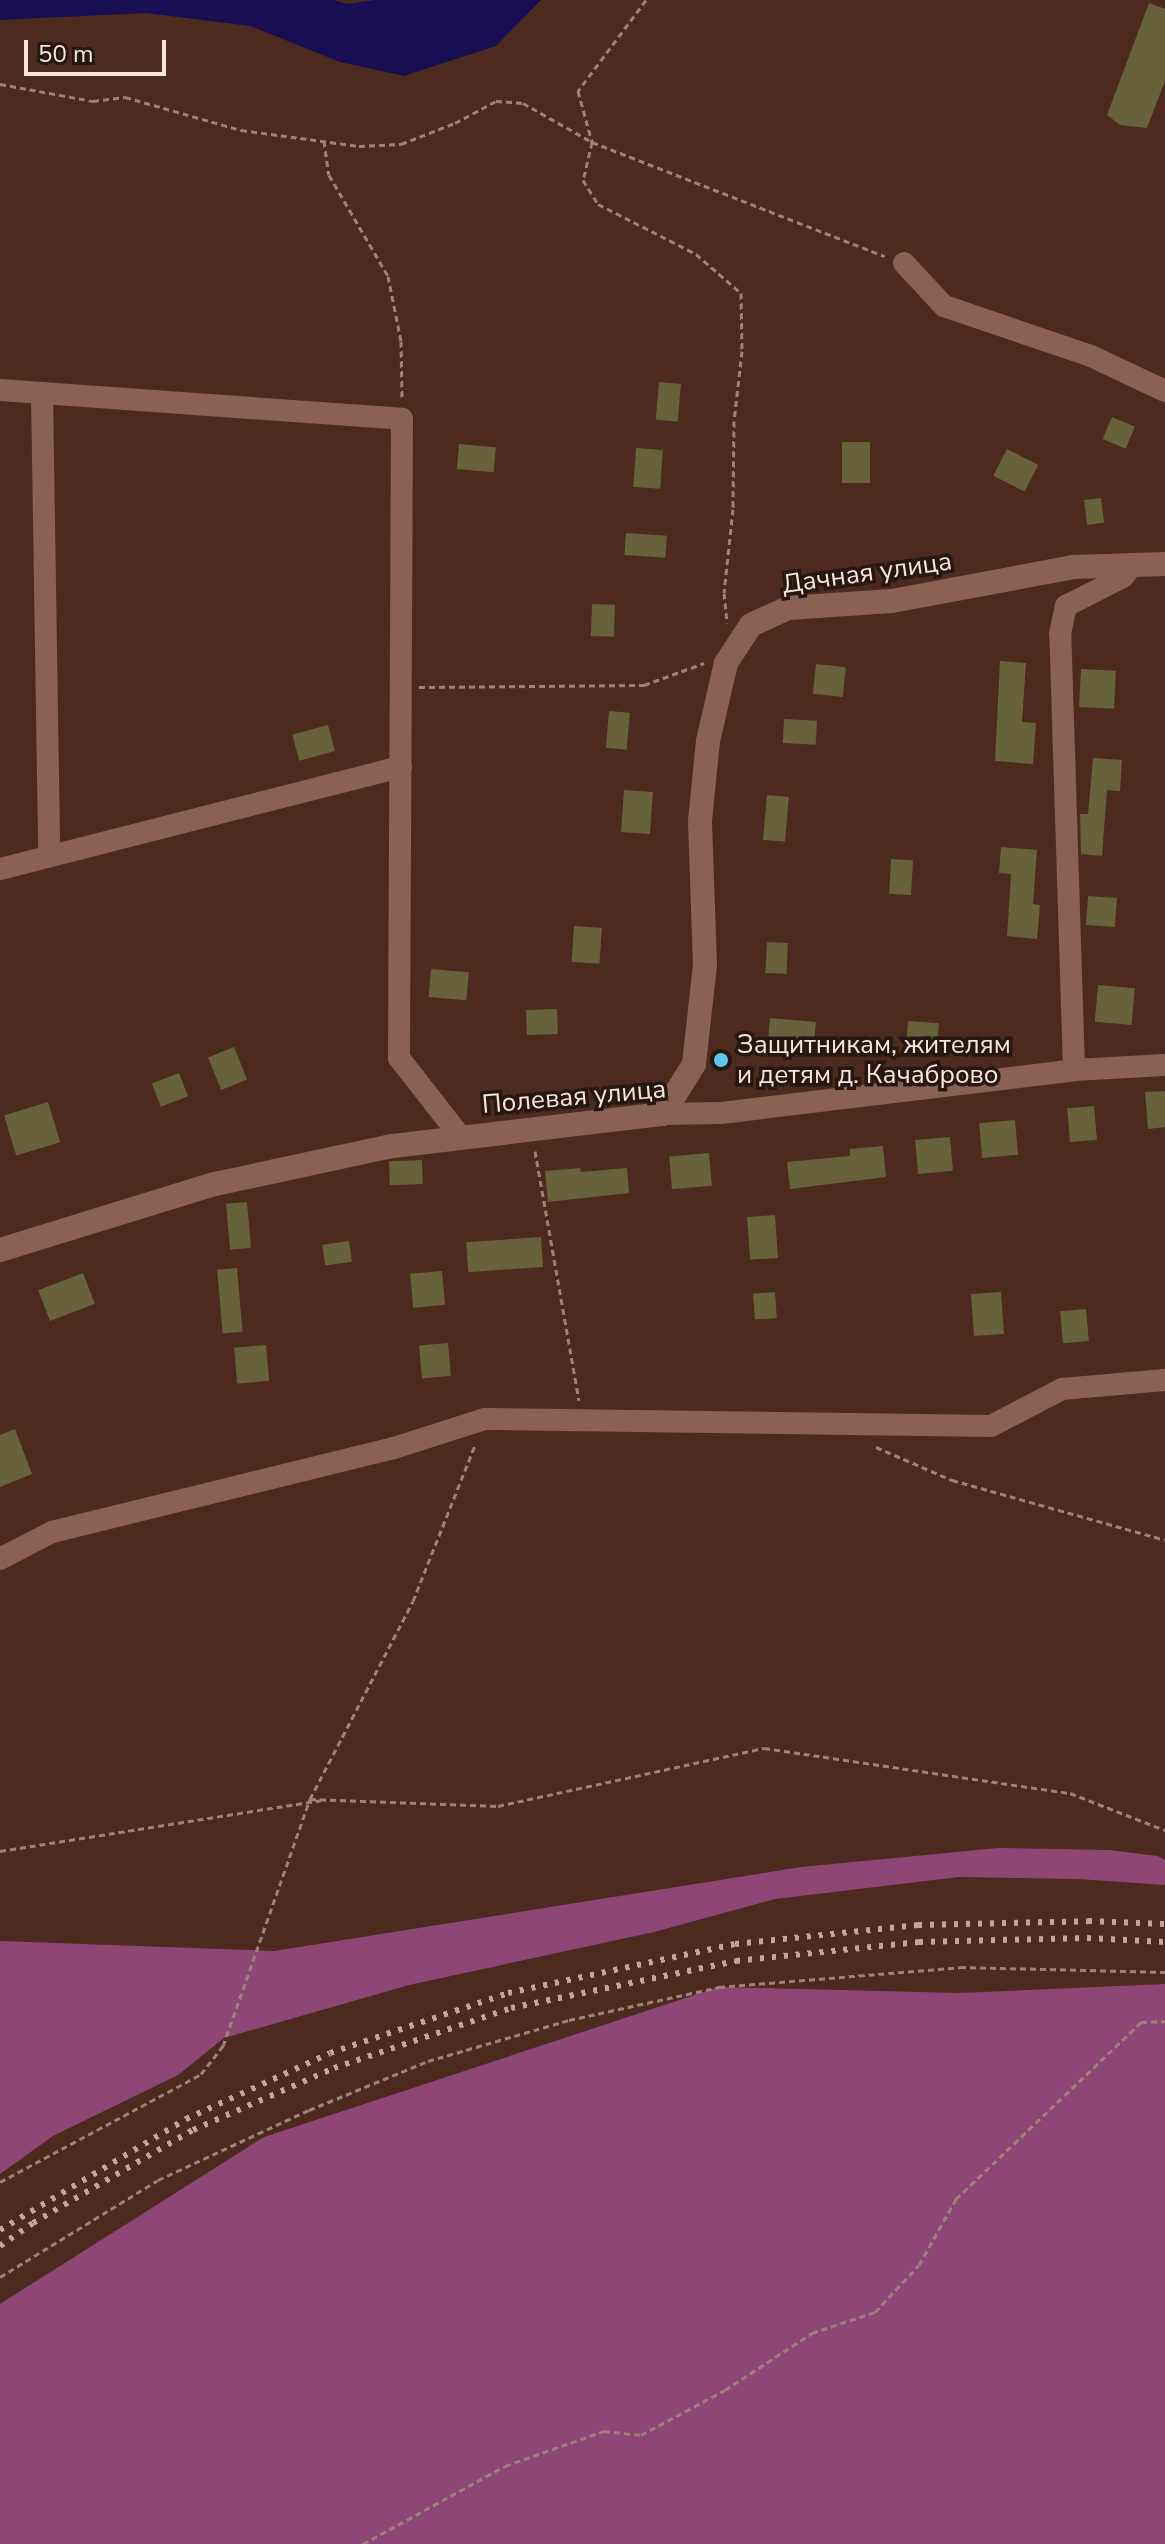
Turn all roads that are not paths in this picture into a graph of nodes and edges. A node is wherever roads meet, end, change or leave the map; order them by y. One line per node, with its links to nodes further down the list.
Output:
1 (904, 263): 3 (street)
2 (0, 390): 4 (street)
3 (1165, 391)
4 (42, 394): 7 (street); 8 (street)
5 (1133, 564): 6 (street, Дачная улица); 11 (street); 12 (street, Дачная улица)
6 (1165, 564)
7 (401, 767): 8 (street); 13 (street)
8 (49, 854): 9 (street)
9 (0, 869)
10 (1165, 1065): 11 (street, Полевая улица)
11 (1074, 1070): 12 (street, Полевая улица)
12 (663, 1114): 13 (street, Полевая улица)
13 (460, 1136): 14 (street, Полевая улица)
14 (0, 1250)
15 (1165, 1380): 16 (street)
16 (0, 1559)

